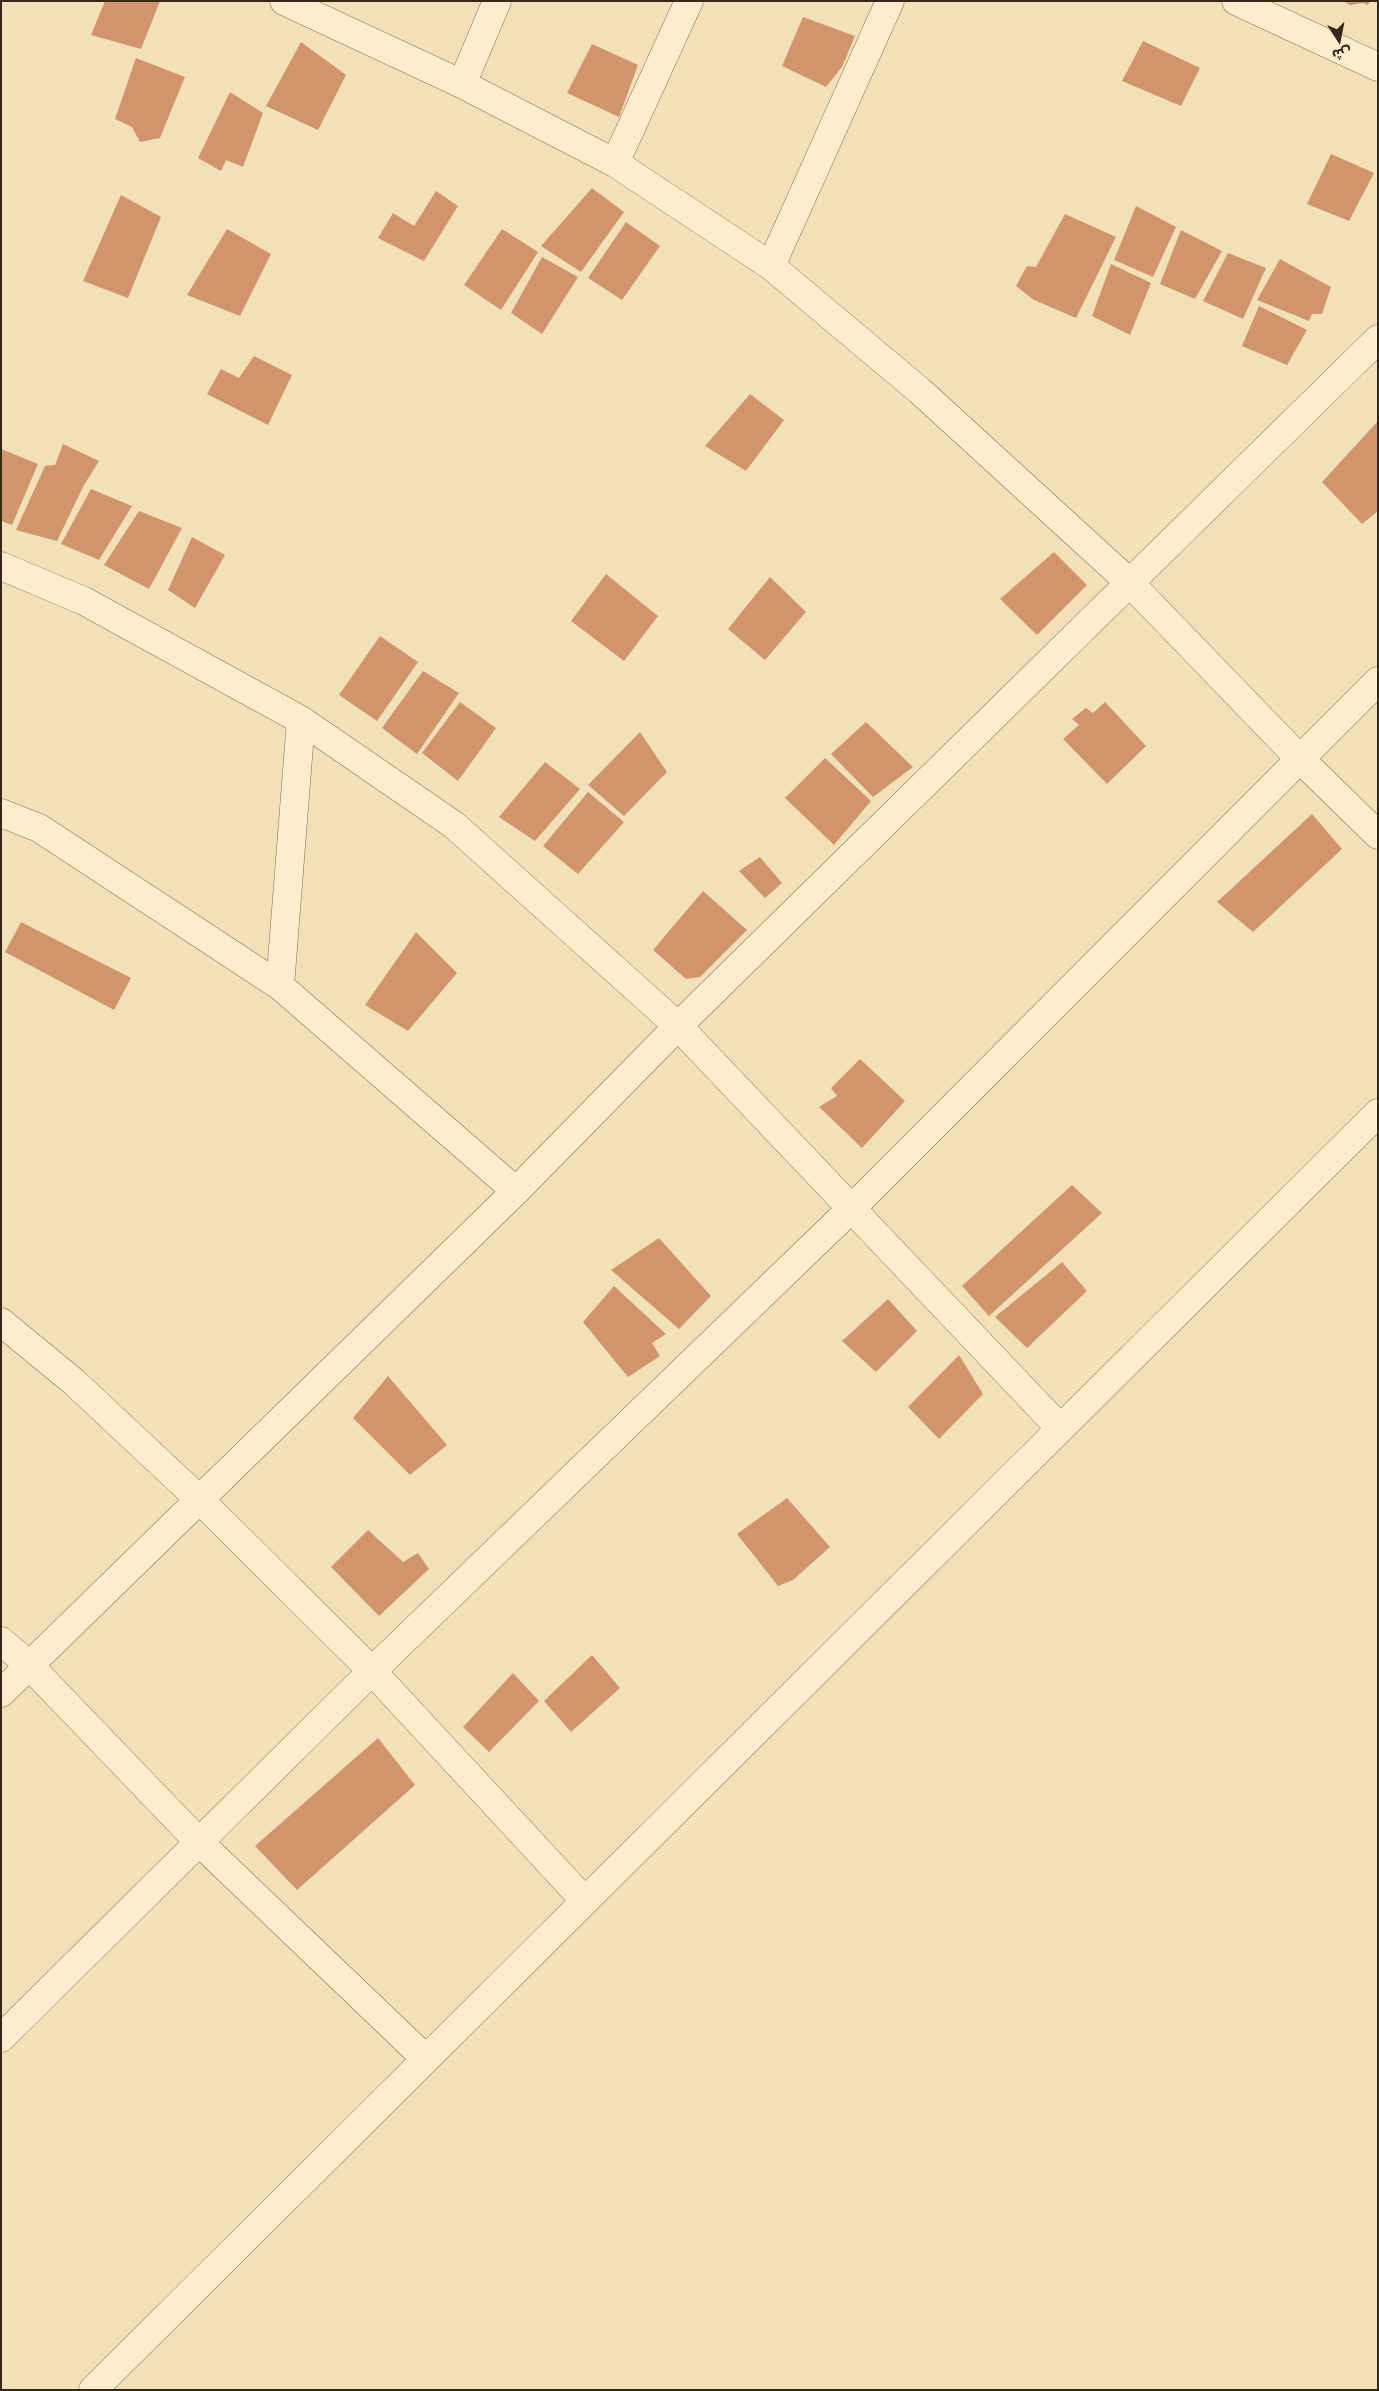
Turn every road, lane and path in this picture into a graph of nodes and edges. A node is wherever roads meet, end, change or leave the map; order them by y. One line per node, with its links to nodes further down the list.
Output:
1 (284, 1): 7 (street)
2 (497, 1): 7 (street)
3 (690, 1): 8 (street)
4 (890, 1): 9 (street)
5 (1236, 1): 6 (street)
6 (1378, 66)
7 (462, 84): 8 (street)
8 (615, 162): 9 (street)
9 (771, 266): 12 (street)
10 (1378, 339): 12 (street)
11 (1, 566): 14 (street)
12 (1129, 582): 15 (street); 19 (street)
13 (1378, 681): 15 (street)
14 (301, 720): 18 (street); 19 (street)
15 (1299, 758): 17 (street); 22 (street)
16 (1, 813): 18 (street)
17 (1378, 835)
18 (280, 986): 21 (street)
19 (678, 1026): 21 (street); 22 (street)
20 (1378, 1113): 24 (street)
21 (516, 1191): 25 (street)
22 (852, 1208): 24 (street); 28 (street)
23 (1, 1322): 25 (street)
24 (1060, 1428): 31 (street)
25 (199, 1499): 27 (street); 28 (street)
26 (1, 1641): 27 (street)
27 (29, 1665): 29 (street); 30 (street)
28 (372, 1671): 30 (street); 31 (street)
29 (1, 1693)
30 (198, 1841): 32 (street); 33 (street)
31 (585, 1901): 33 (street)
32 (1, 2038)
33 (426, 2060): 34 (street)
34 (93, 2390)

